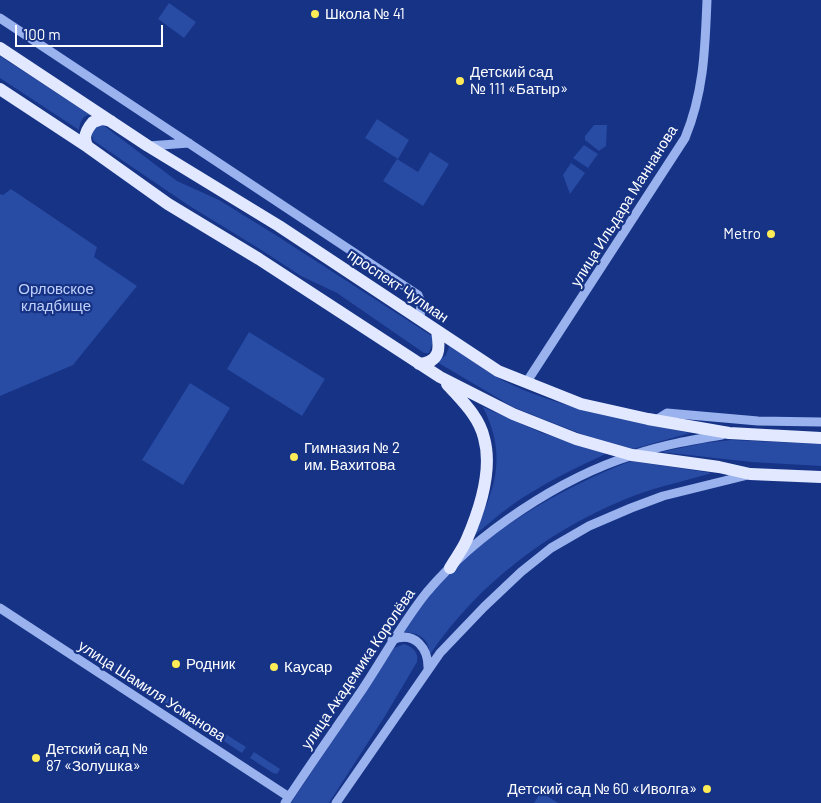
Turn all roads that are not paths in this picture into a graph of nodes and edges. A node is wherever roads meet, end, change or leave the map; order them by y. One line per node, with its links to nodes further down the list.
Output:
1 (707, 0): 13 (street, улица Ильдара Маннанова)
2 (0, 18): 6 (street)
3 (0, 48): 5 (main road, проспект Чулман)
4 (0, 89): 8 (main road)
5 (110, 121): 7 (main road, проспект Чулман); 8 (main road)
6 (189, 143): 7 (street); 9 (street)
7 (148, 146): 9 (main road, проспект Чулман)
8 (88, 147): 11 (main road)
9 (420, 320): 10 (main road, проспект Чулман)
10 (437, 331): 11 (main road); 13 (main road, проспект Чулман)
11 (420, 364): 12 (main road)
12 (440, 377): 18 (main road); 21 (main road)
13 (526, 383): 14 (main road, проспект Чулман)
14 (656, 420): 15 (street); 16 (main road, проспект Чулман)
15 (821, 422)
16 (729, 433): 17 (main road, проспект Чулман); 18 (street, улица Академика Королёва)
17 (821, 438)
18 (632, 455): 19 (main road); 21 (street, улица Академика Королёва)
19 (750, 474): 20 (main road); 24 (street)
20 (821, 477)
21 (450, 568): 23 (street, улица Академика Королёва)
22 (0, 608): 25 (street, улица Шамиля Усманова)
23 (392, 640): 24 (street); 25 (street, улица Академика Королёва)
24 (428, 671): 26 (street)
25 (287, 800)
26 (339, 801)

